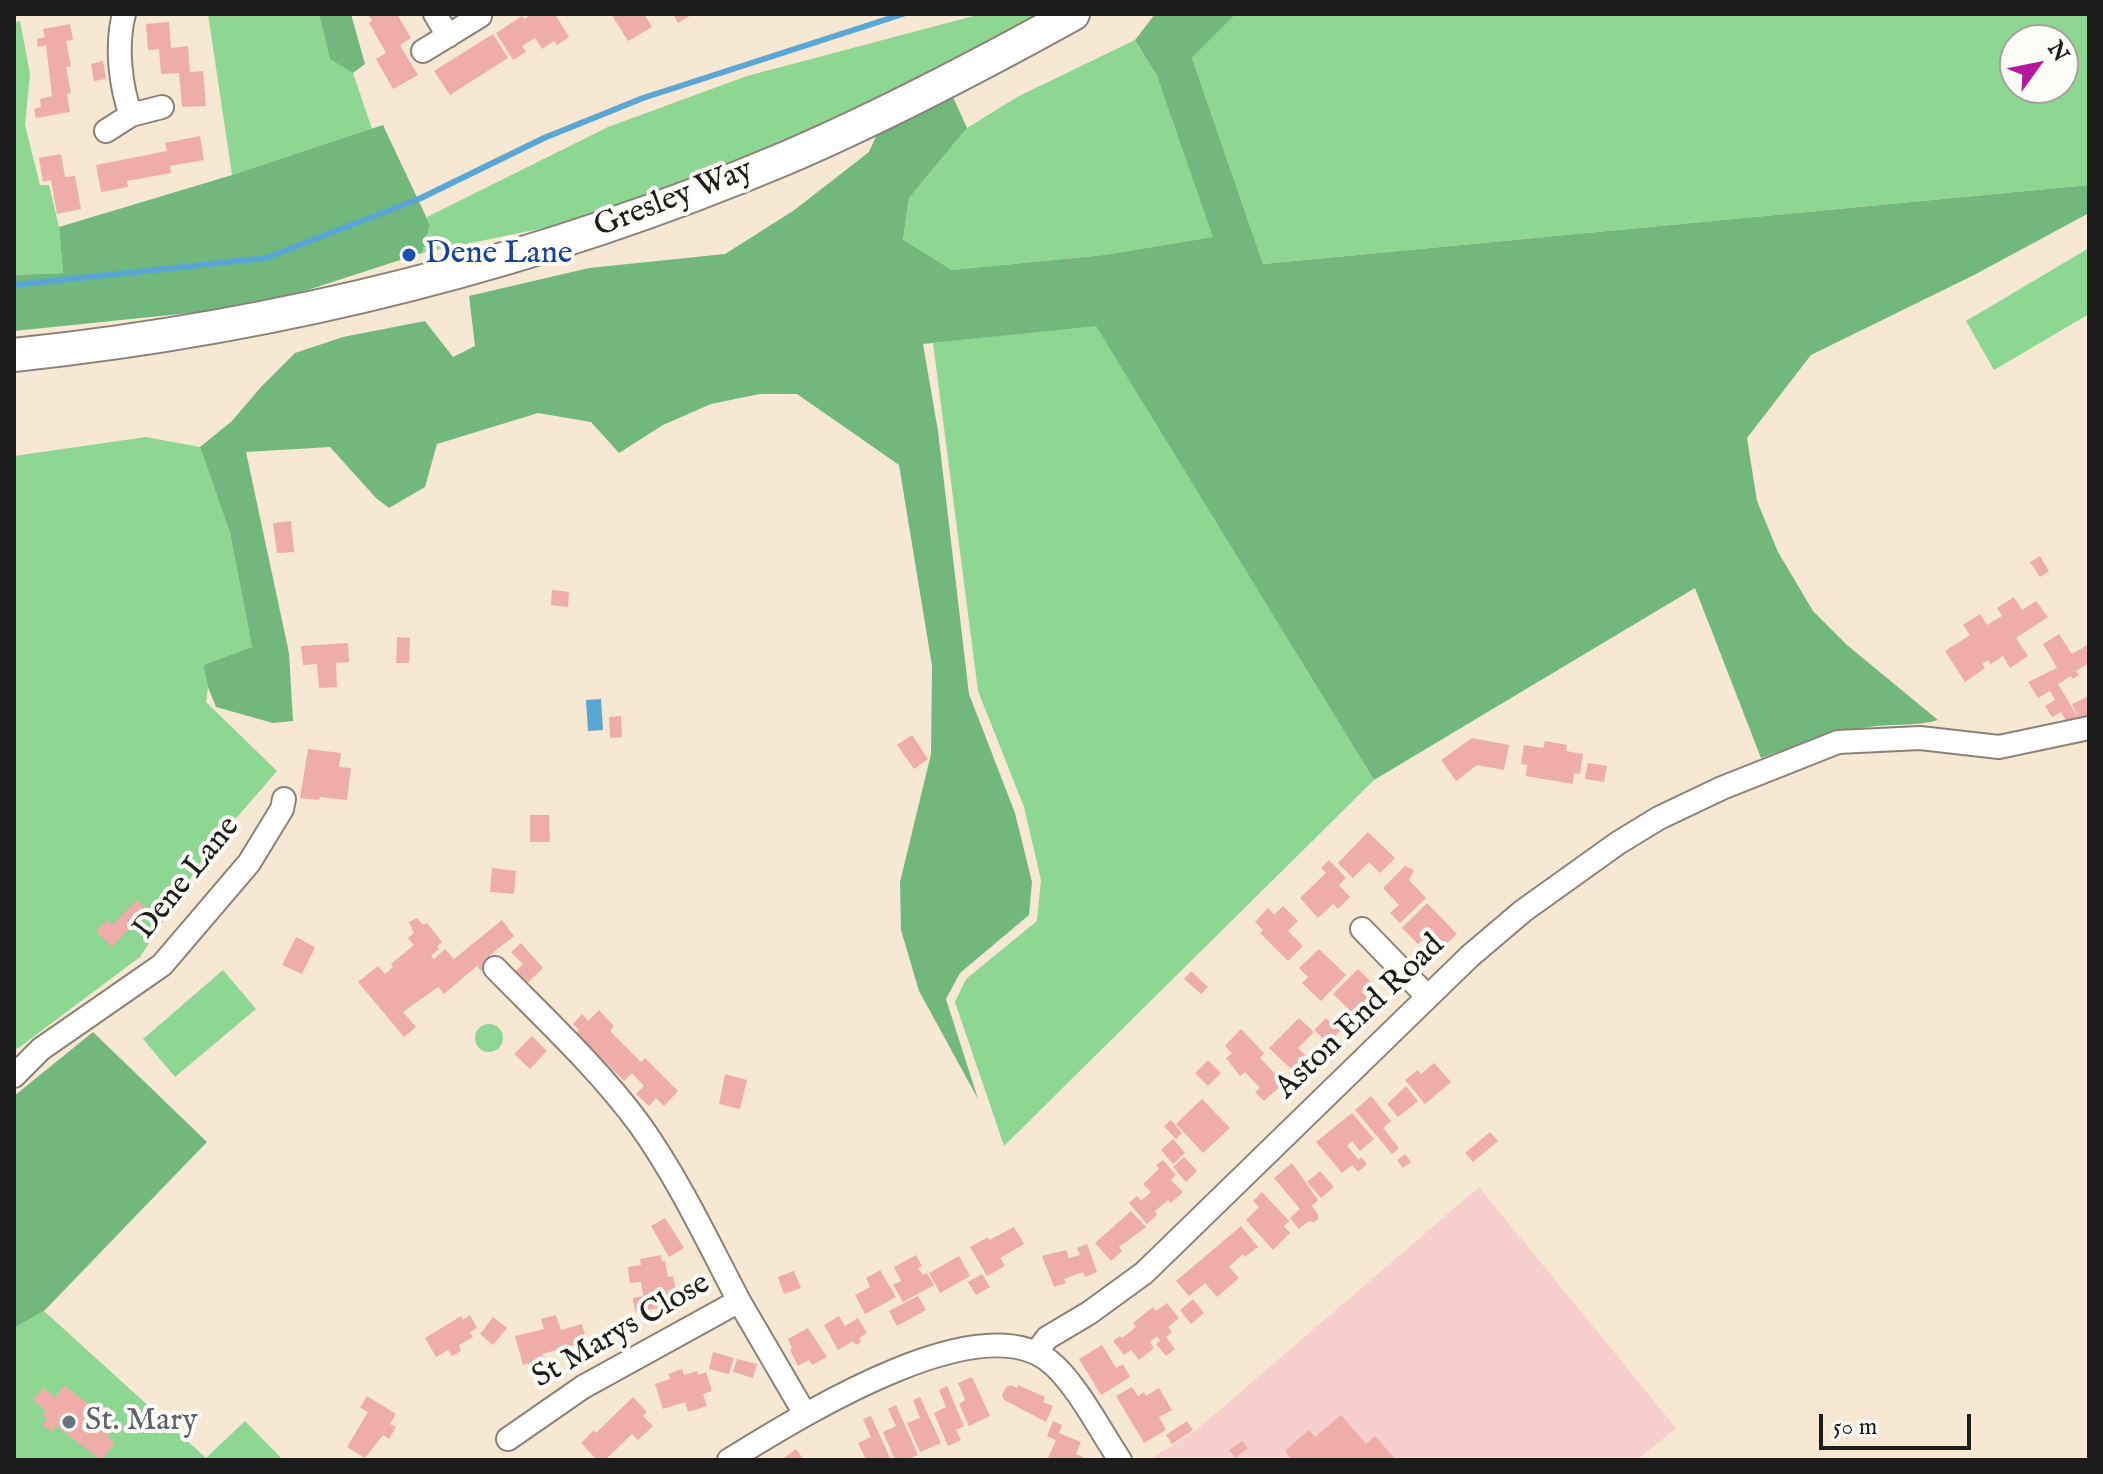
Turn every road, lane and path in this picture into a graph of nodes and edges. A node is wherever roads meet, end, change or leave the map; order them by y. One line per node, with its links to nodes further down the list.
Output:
1 (124, 14): 8 (street)
2 (435, 14): 5 (street)
3 (1073, 14): 10 (street, Gresley Way)
4 (480, 16): 5 (street)
5 (448, 36): 6 (street)
6 (423, 51)
7 (162, 107): 8 (street)
8 (131, 115): 9 (street)
9 (106, 131)
10 (14, 355)
11 (2089, 728): 15 (street, Aston End Road)
12 (284, 799): 16 (street, Dene Lane)
13 (1362, 929): 15 (street)
14 (495, 968): 17 (street)
15 (1428, 997): 18 (street, Aston End Road)
16 (14, 1076)
17 (739, 1301): 19 (street, St Marys Close); 20 (street, St Marys Close)
18 (1036, 1353): 19 (street); 22 (street)
19 (805, 1414): 21 (street)
20 (508, 1439)
21 (729, 1460)
22 (1120, 1460)

